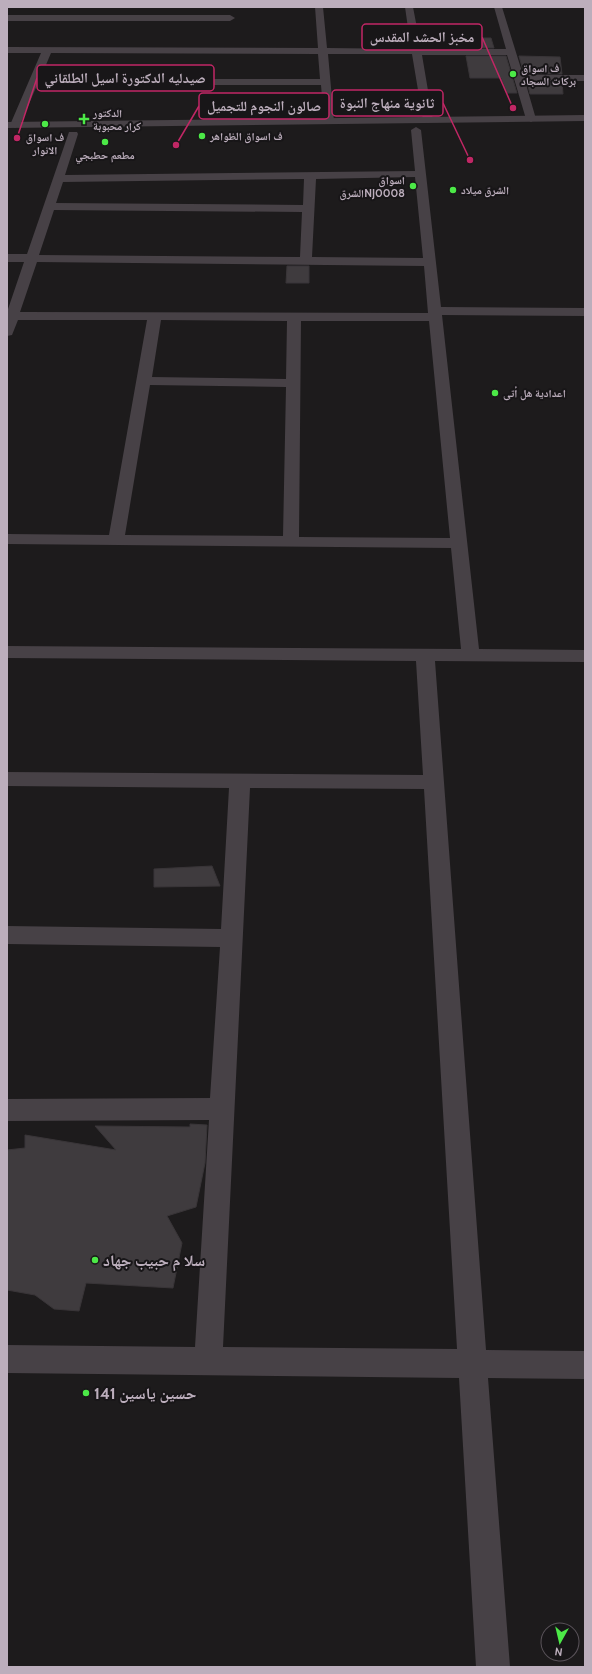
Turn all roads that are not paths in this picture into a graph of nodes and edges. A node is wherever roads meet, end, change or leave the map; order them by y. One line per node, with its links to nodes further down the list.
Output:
1 (232, 7): 5 (street)
2 (319, 7): 8 (street)
3 (409, 7): 9 (street)
4 (498, 7): 10 (street)
5 (7, 18)
6 (7, 50): 7 (street)
7 (47, 50): 8 (street); 13 (street)
8 (323, 51): 9 (street); 14 (street)
9 (416, 52): 10 (street); 17 (street)
10 (511, 52): 11 (street)
11 (519, 78): 12 (street); 16 (street)
12 (585, 78)
13 (33, 82): 14 (street); 19 (street)
14 (325, 82): 18 (street)
15 (585, 118): 16 (street)
16 (531, 119): 17 (street)
17 (428, 120): 18 (street)
18 (329, 121): 20 (street)
19 (11, 125): 21 (street)
20 (241, 127): 21 (street); 23 (street)
21 (183, 128): 24 (street)
22 (585, 128): 23 (street)
23 (416, 130): 26 (street)
24 (73, 134): 25 (street); 28 (street)
25 (7, 135)
26 (420, 174): 27 (street); 34 (street)
27 (310, 176): 28 (street); 30 (street)
28 (58, 179): 29 (street)
29 (49, 206): 30 (street); 32 (street)
30 (309, 209): 33 (street)
31 (7, 258): 32 (street)
32 (32, 258): 33 (street); 37 (street)
33 (306, 260): 34 (street)
34 (430, 262): 36 (street)
35 (585, 312): 36 (street)
36 (435, 314): 39 (street); 46 (street)
37 (12, 316): 38 (street); 40 (street)
38 (156, 316): 39 (street); 41 (street)
39 (294, 317): 42 (street)
40 (7, 332)
41 (144, 380): 42 (street); 44 (street)
42 (293, 383): 45 (street)
43 (7, 539): 44 (street)
44 (116, 540): 45 (street)
45 (291, 542): 46 (street)
46 (459, 543): 49 (street)
47 (7, 652): 48 (street)
48 (425, 655): 49 (street); 53 (street)
49 (471, 656): 50 (street)
50 (585, 656)
51 (7, 779): 52 (street)
52 (240, 780): 53 (street); 55 (street)
53 (434, 782): 60 (street)
54 (7, 935): 55 (street)
55 (231, 938): 56 (street)
56 (222, 1109): 57 (street); 59 (street)
57 (7, 1110)
58 (7, 1359): 59 (street)
59 (208, 1361): 60 (street)
60 (473, 1364): 61 (street); 62 (street)
61 (585, 1365)
62 (493, 1667)

